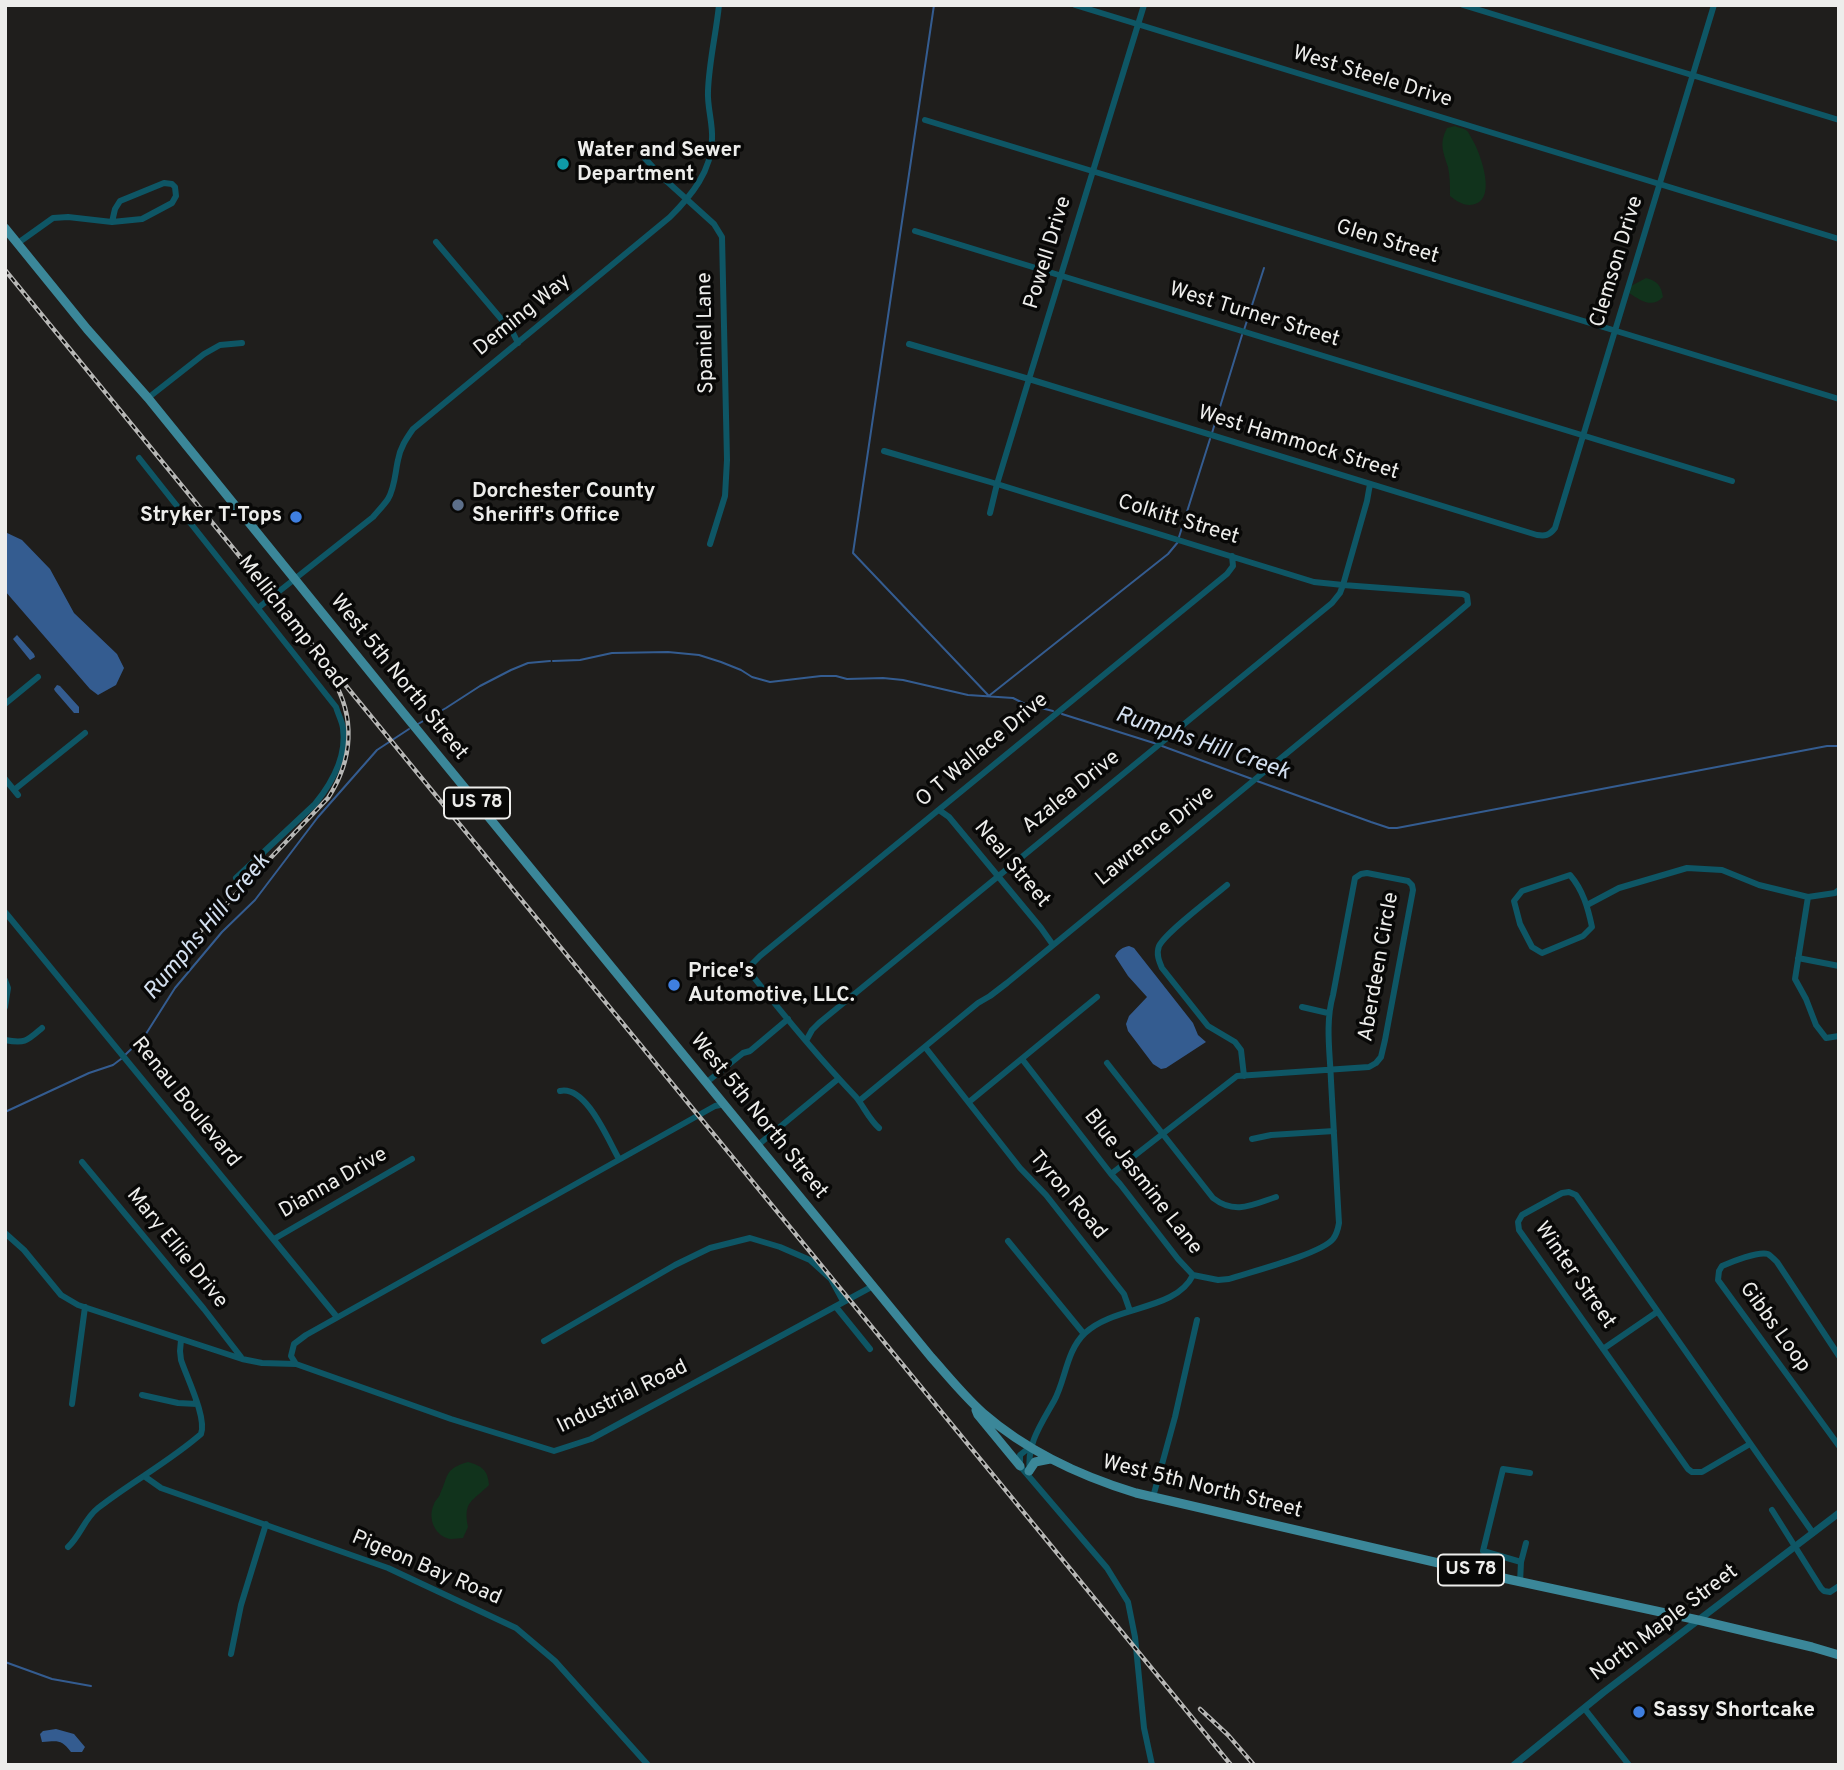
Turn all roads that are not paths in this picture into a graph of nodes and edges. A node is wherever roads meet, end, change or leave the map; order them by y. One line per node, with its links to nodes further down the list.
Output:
1 (719, 5): 13 (street, Deming Way)
2 (1075, 5): 6 (street, West Steele Drive)
3 (1144, 5): 6 (street, Powell Drive)
4 (1463, 5): 7 (street)
5 (1714, 5): 7 (street, Clemson Drive)
6 (1138, 25): 11 (street, Powell Drive); 12 (street, West Steele Drive)
7 (1693, 76): 9 (street); 12 (street, Clemson Drive)
8 (925, 120): 11 (street, Glen Street)
9 (1839, 120)
10 (640, 153): 13 (street, Spaniel Lane)
11 (1093, 171): 20 (street, Powell Drive); 21 (street, Glen Street)
12 (1660, 185): 17 (street, West Steele Drive); 21 (street, Clemson Drive)
13 (687, 200): 23 (street, Deming Way); 36 (street, Spaniel Lane)
14 (112, 222): 14 (street); 19 (street)
15 (5, 228): 19 (main road, West 5th North Street / US 78)
16 (915, 231): 20 (street, West Turner Street)
17 (1839, 239)
18 (436, 242): 23 (street)
19 (18, 243): 26 (main road, West 5th North Street / US 78)
20 (1061, 275): 25 (street, Powell Drive); 28 (street, West Turner Street)
21 (1615, 331): 27 (street, Glen Street); 28 (street, Clemson Drive)
22 (242, 343): 26 (street)
23 (518, 343): 38 (street, Deming Way)
24 (909, 344): 25 (street, West Hammock Street)
25 (1029, 379): 32 (street, Powell Drive); 33 (street, West Hammock Street)
26 (148, 398): 38 (main road, West 5th North Street / US 78)
27 (1839, 399)
28 (1583, 435): 31 (street, West Turner Street); 35 (street, Clemson Drive)
29 (884, 451): 32 (street, Colkitt Street)
30 (139, 458): 41 (street, Mellichamp Road)
31 (1732, 481)
32 (997, 484): 34 (street, Powell Drive); 37 (street, Colkitt Street)
33 (1370, 484): 35 (street, West Hammock Street); 39 (street, Azalea Drive)
34 (990, 513)
35 (1555, 528)
36 (710, 544)
37 (1232, 556): 39 (street, Colkitt Street); 46 (street, O T Wallace Drive)
38 (295, 579): 41 (street, Deming Way); 73 (main road, West 5th North Street / US 78)
39 (1343, 585): 40 (street, Colkitt Street); 47 (street, Azalea Drive)
40 (1467, 596): 54 (street, Lawrence Drive)
41 (258, 608): 48 (street, Mellichamp Road)
42 (38, 677): 43 (street)
43 (5, 704)
44 (85, 733): 45 (street)
45 (5, 779)
46 (939, 810): 47 (street, Neal Street); 62 (street, O T Wallace Drive)
47 (998, 877): 54 (street, Neal Street); 66 (street, Azalea Drive)
48 (236, 878)
49 (1227, 885): 71 (street)
50 (1839, 890): 51 (street)
51 (1808, 897): 52 (street); 55 (street)
52 (1587, 905): 52 (street)
53 (5, 912): 89 (street, Renau Boulevard)
54 (1053, 945): 67 (street, Lawrence Drive)
55 (1798, 958): 56 (street); 64 (street)
56 (1839, 966)
57 (5, 980): 59 (street)
58 (1097, 997): 68 (street)
59 (5, 1007)
60 (1302, 1007): 61 (street)
61 (1328, 1013): 70 (street, Aberdeen Circle); 70 (street, Aberdeen Circle)
62 (788, 1019): 66 (street); 73 (street)
63 (42, 1028): 65 (street)
64 (1839, 1036)
65 (5, 1040)
66 (806, 1041): 72 (street)
67 (925, 1047): 75 (street, Lawrence Drive); 77 (street, Tyron Road)
68 (1022, 1059): 77 (street); 86 (street, Blue Jasmine Lane)
69 (1107, 1063): 80 (street)
70 (1331, 1070): 71 (street); 79 (street, Blue Jasmine Lane)
71 (1244, 1076): 80 (street)
72 (838, 1079): 75 (street); 82 (street)
73 (707, 1082): 76 (main road, West 5th North Street / US 78)
74 (560, 1091): 84 (street)
75 (859, 1101): 78 (street)
76 (724, 1104): 82 (main road, West 5th North Street / US 78); 84 (street)
77 (971, 1104): 96 (street, Tyron Road)
78 (879, 1128)
79 (1334, 1131): 81 (street); 91 (street, Blue Jasmine Lane)
80 (1163, 1134): 86 (street); 87 (street)
81 (1252, 1139)
82 (758, 1145): 92 (main road, West 5th North Street / US 78)
83 (412, 1159): 89 (street, Dianna Drive)
84 (619, 1159): 98 (street)
85 (82, 1161): 106 (street, Mary Ellie Drive)
86 (1111, 1174): 91 (street, Blue Jasmine Lane)
87 (1276, 1196)
88 (5, 1233): 94 (street, Industrial Road)
89 (274, 1239): 98 (street, Renau Boulevard)
90 (1008, 1241): 100 (street)
91 (1193, 1275): 96 (street)
92 (873, 1286): 93 (street, Industrial Road); 111 (main road, West 5th North Street / US 78)
93 (844, 1301): 95 (street, Industrial Road); 102 (street)
94 (85, 1307): 101 (street, Industrial Road); 109 (street)
95 (836, 1307): 103 (street); 107 (street, Industrial Road)
96 (1130, 1311): 100 (street)
97 (1657, 1311): 104 (street, Winter Street); 104 (street, Winter Street); 112 (street, Winter Street)
98 (337, 1317): 107 (street)
99 (1196, 1320): 121 (street)
100 (1084, 1334): 114 (street)
101 (181, 1340): 106 (street, Industrial Road); 110 (street)
102 (544, 1341)
103 (870, 1349)
104 (1604, 1349): 112 (street, Winter Street)
105 (1839, 1356): 113 (street, Gibbs Loop)
106 (242, 1359): 107 (street, Industrial Road)
107 (296, 1364)
108 (142, 1395): 110 (street)
109 (72, 1404)
110 (197, 1404): 119 (street)
111 (975, 1405): 114 (main road, West 5th North Street / US 78); 116 (main road)
112 (1750, 1444): 125 (street, Winter Street)
113 (1839, 1446)
114 (1030, 1447): 115 (main road, West 5th North Street / US 78); 116 (street); 117 (street)
115 (1050, 1460): 117 (main road); 121 (main road, West 5th North Street / US 78)
116 (1020, 1466): 120 (street)
117 (1030, 1471): 120 (street)
118 (1530, 1473): 129 (street)
119 (144, 1476): 124 (street, Pigeon Bay Road); 127 (street)
120 (1038, 1485): 137 (street)
121 (1153, 1497): 130 (main road, West 5th North Street / US 78)
122 (1772, 1510): 128 (street)
123 (1839, 1513): 125 (street, North Maple Street)
124 (266, 1524): 133 (street); 136 (street, Pigeon Bay Road)
125 (1813, 1533): 128 (street, North Maple Street)
126 (1526, 1543): 129 (street)
127 (68, 1547)
128 (1795, 1547): 131 (street); 132 (street, North Maple Street)
129 (1521, 1562): 130 (street)
130 (1520, 1582): 132 (main road, West 5th North Street / US 78)
131 (1839, 1586)
132 (1698, 1620): 134 (main road, US 78); 135 (street, North Maple Street)
133 (231, 1654)
134 (1839, 1656)
135 (1584, 1708): 138 (street, North Maple Street); 139 (street)
136 (648, 1765)
137 (1152, 1765)
138 (1514, 1765)
139 (1629, 1765)

